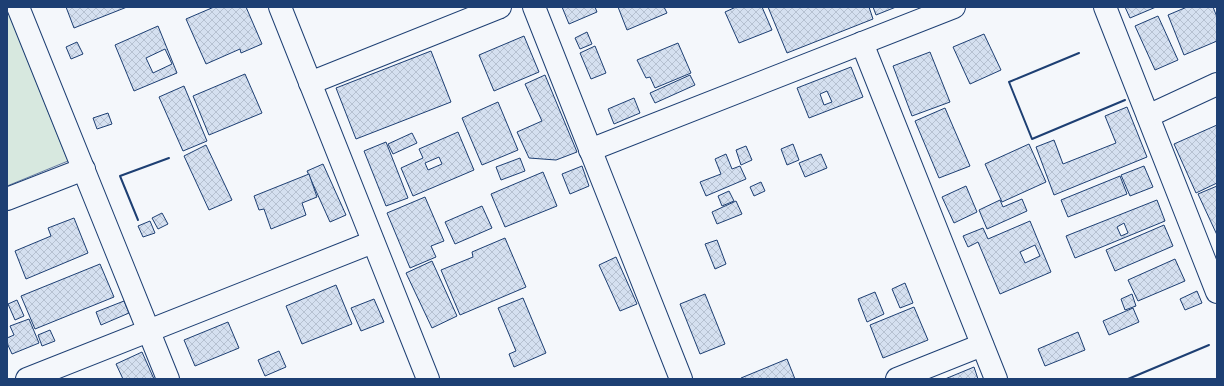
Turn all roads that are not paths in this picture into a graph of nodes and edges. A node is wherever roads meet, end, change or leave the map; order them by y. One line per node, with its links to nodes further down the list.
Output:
1 (18, 7): 12 (street)
2 (280, 7): 8 (street)
3 (500, 7): 8 (street)
4 (534, 7): 11 (street)
5 (954, 7): 7 (street)
6 (1105, 7): 10 (street)
7 (862, 43): 11 (street); 17 (street)
8 (310, 83): 14 (street)
9 (1217, 84): 10 (street)
10 (1148, 116): 15 (street)
11 (590, 150): 21 (street)
12 (84, 169): 13 (street); 16 (street)
13 (7, 199)
14 (373, 242): 16 (street); 20 (street)
15 (1215, 280)
16 (148, 331): 18 (street); 19 (street)
17 (982, 345): 22 (street); 23 (street)
18 (26, 379)
19 (168, 379)
20 (428, 379)
21 (681, 379)
22 (897, 379)
23 (996, 379)

